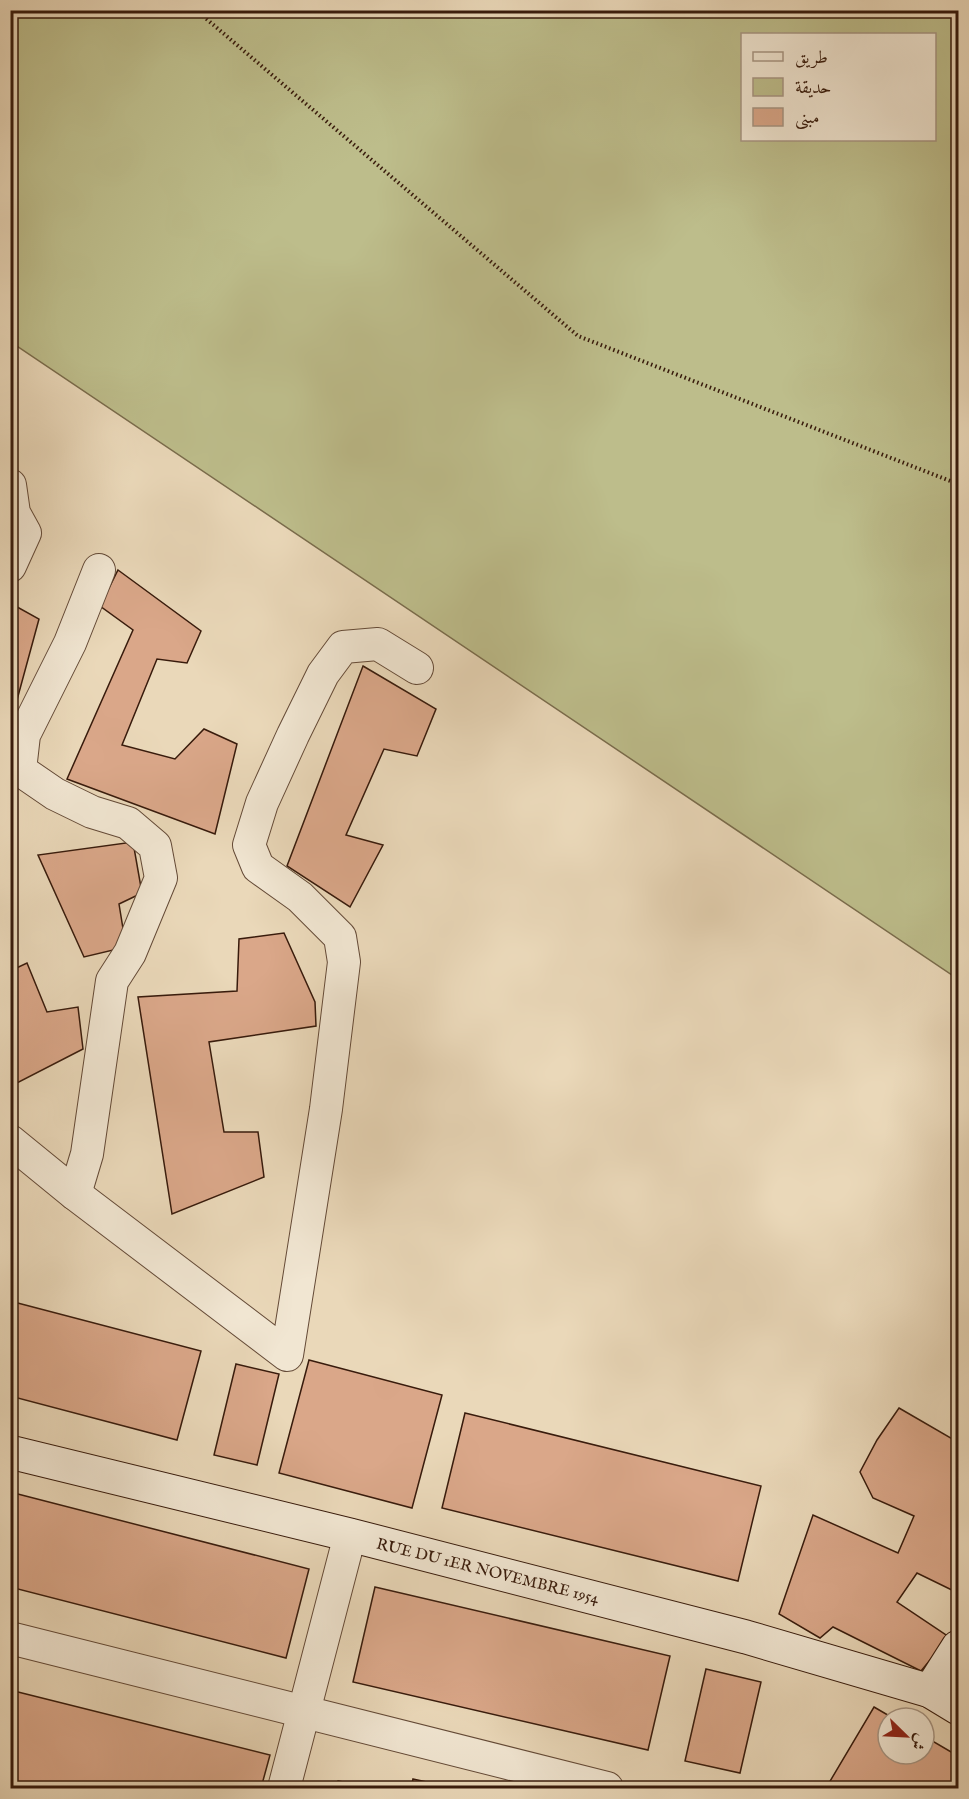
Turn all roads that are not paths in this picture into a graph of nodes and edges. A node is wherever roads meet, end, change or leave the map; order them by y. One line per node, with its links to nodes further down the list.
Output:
1 (10, 485): 2 (street)
2 (10, 566)
3 (99, 570): 6 (street)
4 (417, 668): 6 (street)
5 (10, 1141): 6 (street)
6 (75, 1194)
7 (10, 1452): 8 (main road, RUE DU 1ER NOVEMBRE 1954)
8 (350, 1535): 11 (main road, RUE DU 1ER NOVEMBRE 1954); 13 (street)
9 (10, 1638): 13 (street)
10 (958, 1647): 11 (main road)
11 (930, 1691): 12 (main road, RUE DU 1ER NOVEMBRE 1954)
12 (958, 1707)
13 (302, 1712): 14 (street); 15 (street)
14 (284, 1788)
15 (607, 1788)

